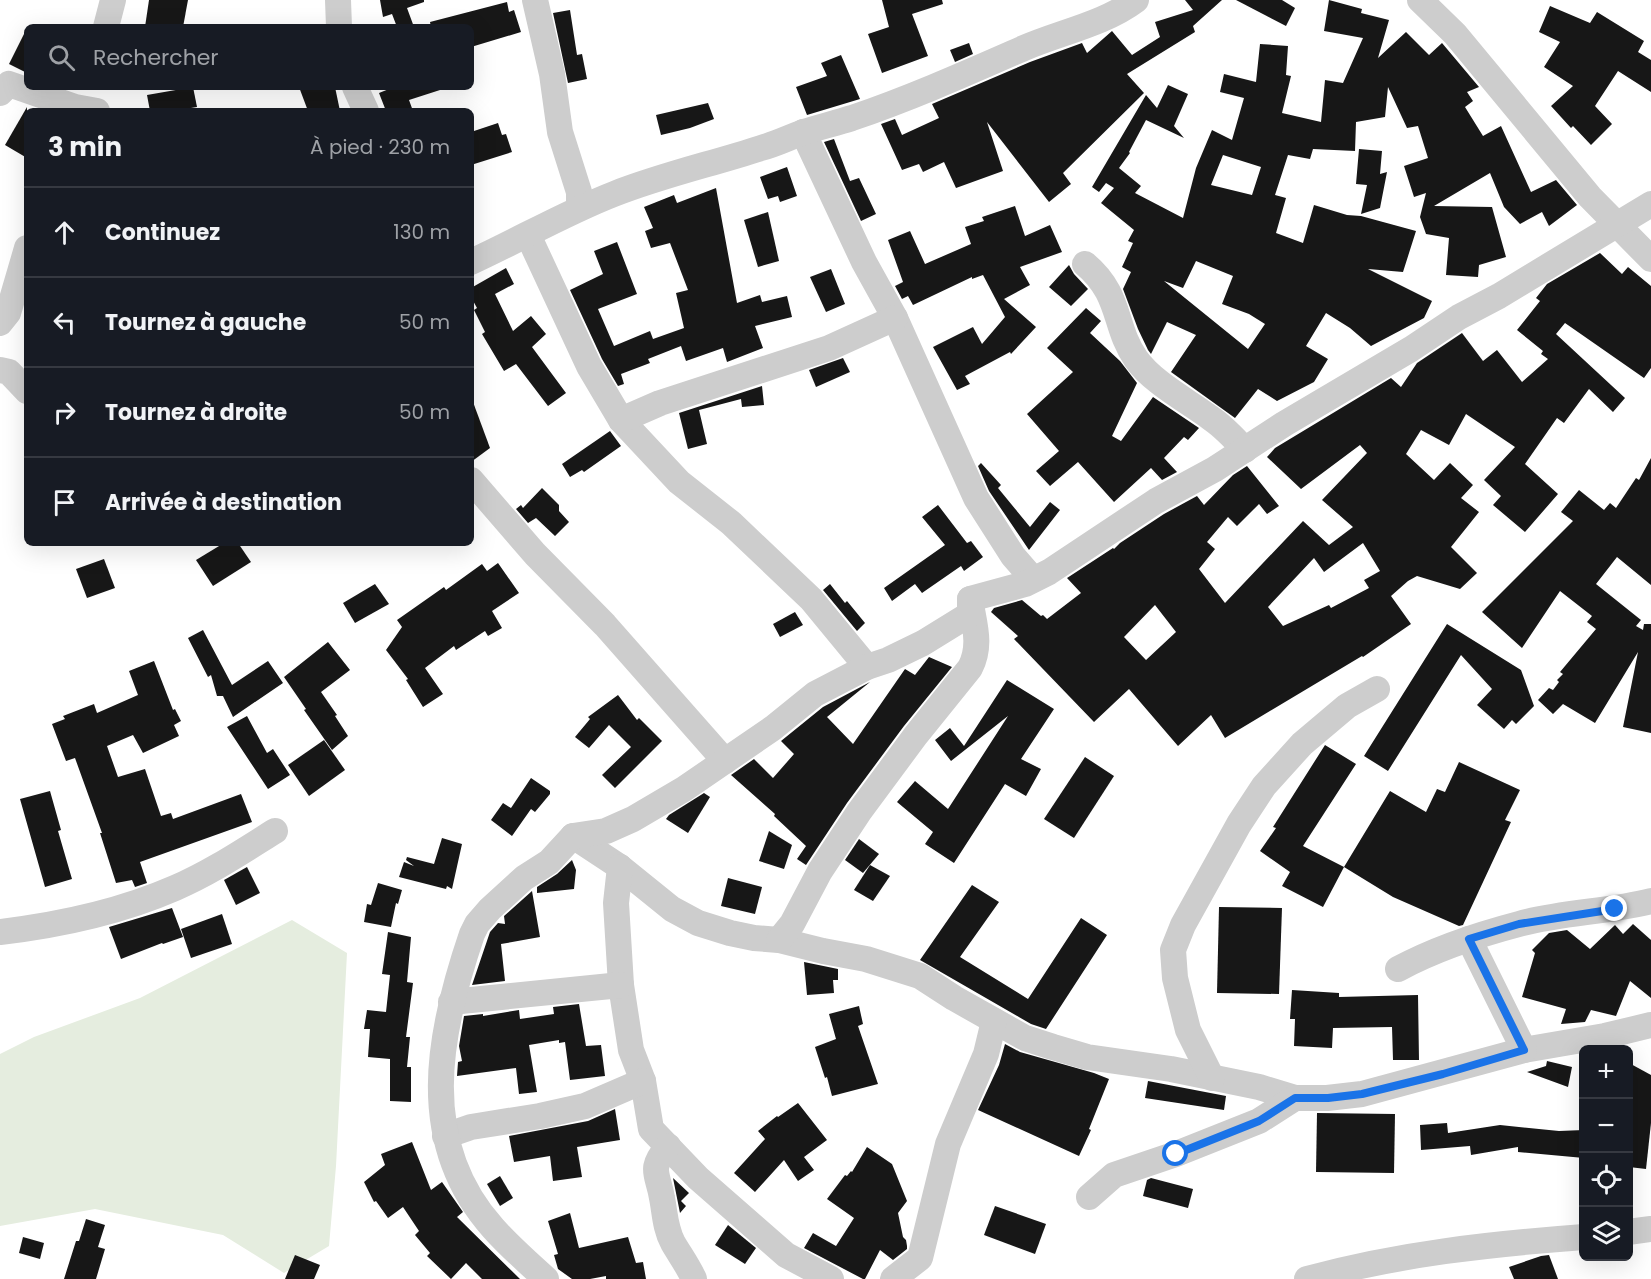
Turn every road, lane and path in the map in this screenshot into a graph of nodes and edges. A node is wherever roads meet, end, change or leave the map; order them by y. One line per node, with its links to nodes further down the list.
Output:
1 (113, 0): 6 (street)
2 (338, 0): 7 (street)
3 (535, 0): 16 (street)
4 (1136, 0): 14 (street)
5 (1420, 0): 17 (street)
6 (107, 24)
7 (339, 24)
8 (24, 88): 11 (street)
9 (31, 90): 12 (street)
10 (356, 90): 13 (street)
11 (0, 93)
12 (83, 104)
13 (365, 108)
14 (803, 132): 16 (street); 23 (street)
15 (1651, 204): 17 (street)
16 (579, 208): 18 (street)
17 (1617, 224): 20 (street); 28 (street)
18 (528, 236): 21 (street); 27 (street)
19 (24, 259): 24 (street)
20 (1651, 259)
21 (474, 261)
22 (1085, 264): 28 (street)
23 (896, 318): 27 (street); 30 (street)
24 (0, 323)
25 (0, 370): 26 (street)
26 (24, 388)
27 (621, 420): 32 (street)
28 (1245, 450): 30 (street)
29 (474, 483): 34 (street)
30 (1033, 579): 31 (street)
31 (970, 599): 32 (street); 41 (street)
32 (867, 667): 34 (street)
33 (1377, 689): 48 (street)
34 (725, 761): 36 (street)
35 (276, 831): 39 (street)
36 (573, 836): 37 (street); 44 (street)
37 (620, 867): 41 (street); 43 (street)
38 (1651, 901): 40 (street)
39 (0, 932)
40 (1469, 939): 42 (street); 47 (street)
41 (779, 940): 45 (street)
42 (1398, 969)
43 (621, 985): 44 (street); 49 (street)
44 (451, 1002): 51 (street)
45 (994, 1021): 48 (street); 60 (street)
46 (1651, 1024): 47 (street)
47 (1524, 1050): 50 (street)
48 (1212, 1078): 50 (street)
49 (643, 1081): 51 (street); 52 (street)
50 (1295, 1098): 53 (street)
51 (445, 1136): 57 (street)
52 (668, 1146): 58 (street); 59 (street)
53 (1089, 1197)
54 (1651, 1229): 55 (street)
55 (1633, 1231)
56 (1579, 1238): 61 (street)
57 (546, 1279)
58 (694, 1279)
59 (831, 1279)
60 (893, 1279)
61 (1307, 1279)

